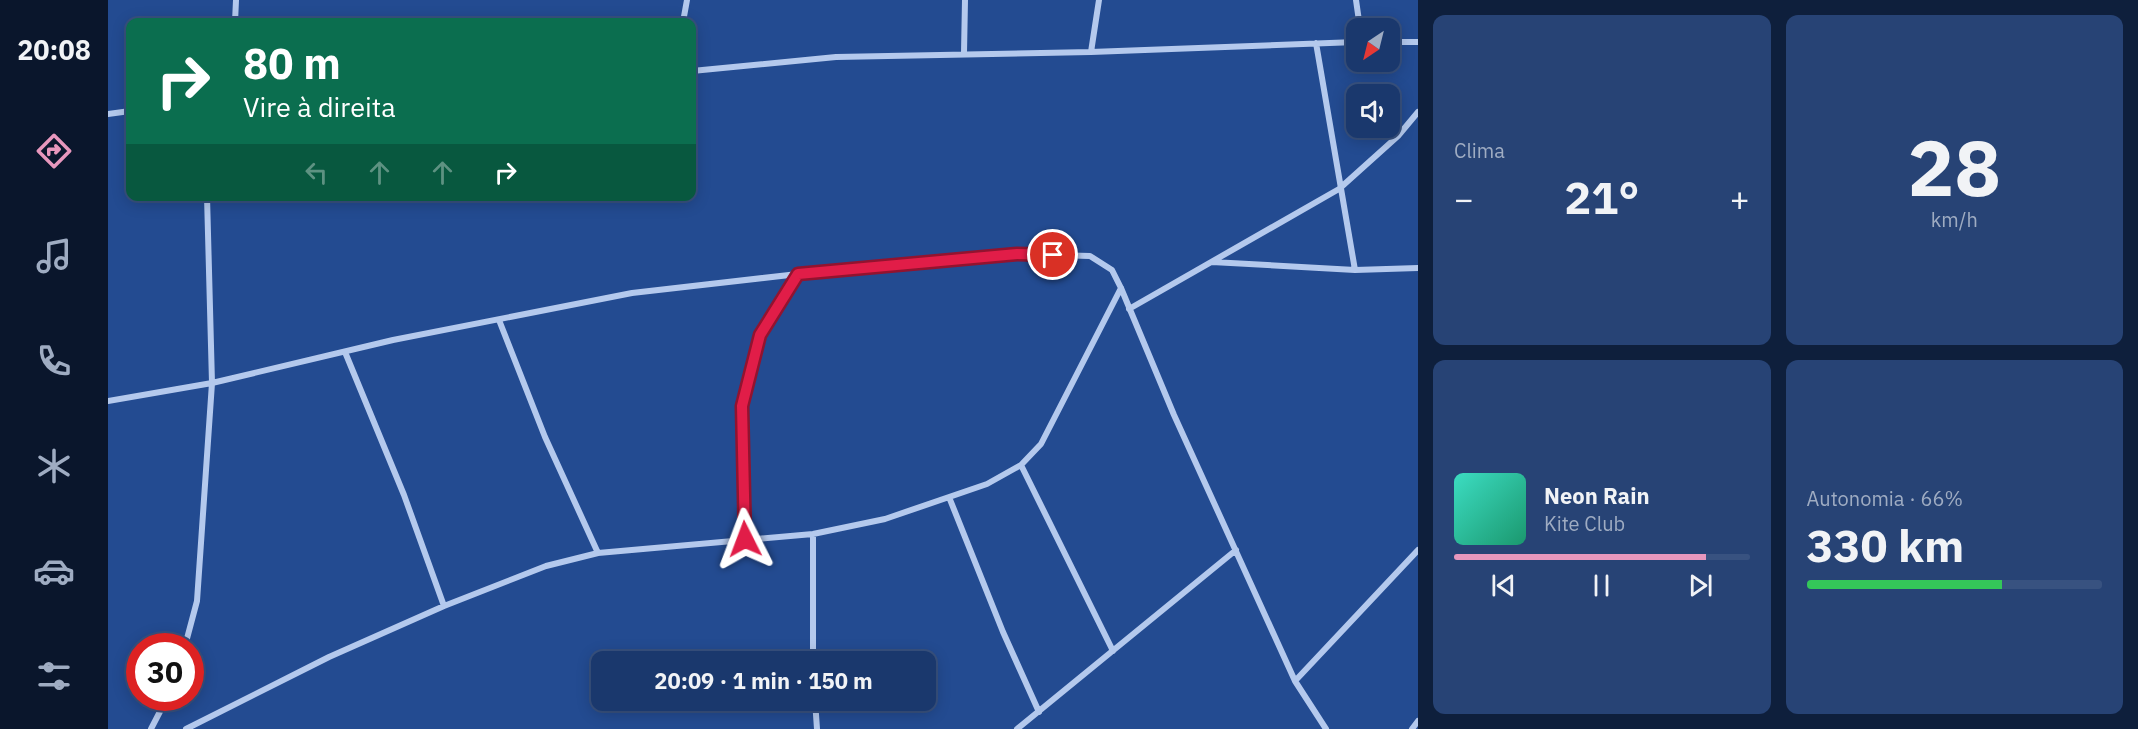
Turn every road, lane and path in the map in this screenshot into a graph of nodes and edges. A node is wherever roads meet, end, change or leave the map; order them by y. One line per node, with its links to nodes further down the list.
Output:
1 (236, 0): 6 (street)
2 (687, 0): 7 (street)
3 (965, 0): 14 (street)
4 (1099, 0): 13 (street)
5 (1356, 0): 8 (street)
6 (235, 18)
7 (684, 18)
8 (1359, 18)
9 (1346, 42): 12 (street)
10 (1400, 42): 11 (street)
11 (1418, 42)
12 (1316, 43): 13 (street); 19 (street)
13 (1091, 52): 14 (street)
14 (964, 53): 15 (street)
15 (696, 71)
16 (126, 112): 18 (street)
17 (1418, 112): 19 (street)
18 (108, 114)
19 (1340, 189): 21 (street); 23 (street)
20 (207, 201): 29 (street)
21 (1212, 262): 23 (street); 26 (street)
22 (1418, 268): 23 (street)
23 (1355, 270)
24 (798, 274): 25 (street); 27 (street); 34 (street)
25 (1121, 288): 26 (street); 31 (street)
26 (1129, 309): 35 (street)
27 (499, 320): 28 (street); 37 (street)
28 (345, 352): 29 (street); 38 (street)
29 (212, 383): 30 (street); 39 (street)
30 (108, 401)
31 (1021, 465): 32 (street); 41 (street)
32 (949, 497): 33 (street); 45 (street)
33 (813, 534): 34 (street); 40 (street)
34 (745, 539): 37 (street)
35 (1236, 550): 41 (street); 42 (street)
36 (1418, 550): 42 (street)
37 (598, 553): 38 (street)
38 (444, 606): 48 (street)
39 (188, 633)
40 (813, 651)
41 (1113, 651): 45 (street)
42 (1295, 681): 51 (street)
43 (160, 711): 47 (street)
44 (816, 711): 49 (street)
45 (1039, 712): 50 (street)
46 (1418, 721): 52 (street)
47 (151, 729)
48 (186, 729)
49 (817, 729)
50 (1017, 729)
51 (1326, 729)
52 (1412, 729)

